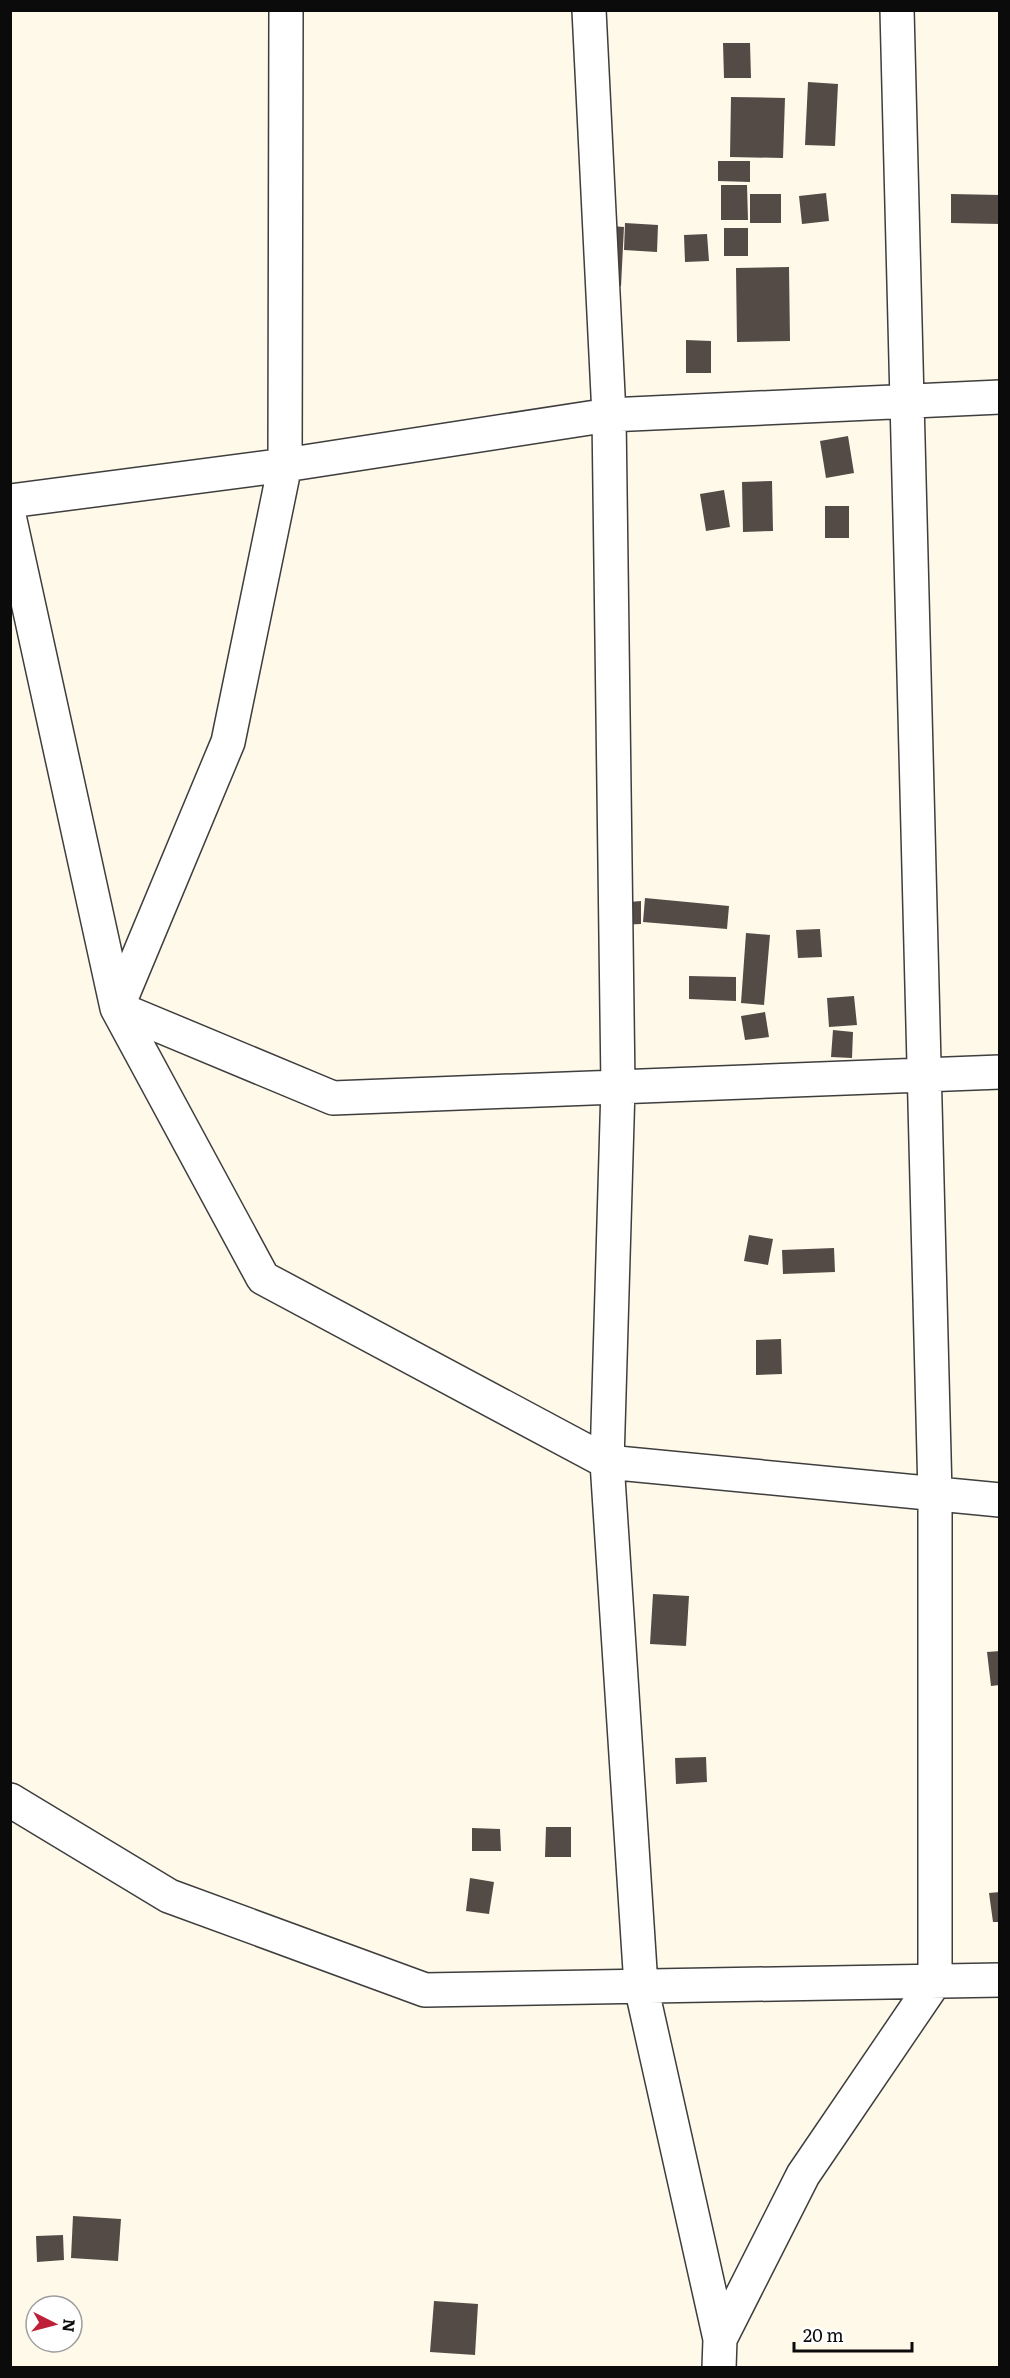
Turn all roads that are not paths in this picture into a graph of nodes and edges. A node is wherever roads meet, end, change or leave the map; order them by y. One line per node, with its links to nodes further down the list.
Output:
1 (286, 10): 7 (street)
2 (588, 10): 6 (street)
3 (897, 10): 5 (street)
4 (999, 397): 5 (street)
5 (907, 401): 6 (street); 12 (street)
6 (609, 415): 7 (street); 13 (street)
7 (285, 465): 8 (street); 10 (street)
8 (10, 501)
9 (10, 520): 10 (street)
10 (117, 1008): 13 (street); 14 (street)
11 (999, 1072): 12 (street)
12 (926, 1075): 13 (street); 15 (street)
13 (618, 1088): 14 (street)
14 (607, 1462): 15 (street); 20 (street)
15 (935, 1494): 16 (street); 19 (street)
16 (999, 1500)
17 (10, 1800): 20 (street)
18 (999, 1980): 19 (street)
19 (935, 1981): 20 (street); 21 (street)
20 (641, 1986): 21 (street)
21 (719, 2353)

